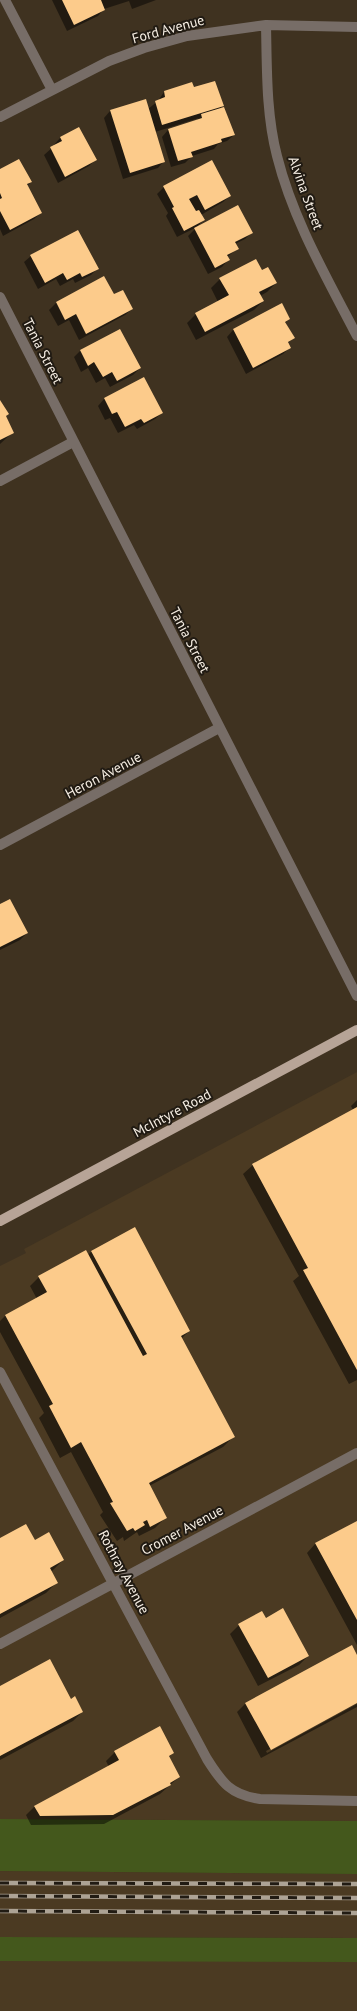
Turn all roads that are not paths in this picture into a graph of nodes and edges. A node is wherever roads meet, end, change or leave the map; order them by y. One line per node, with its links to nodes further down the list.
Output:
1 (5, 0): 4 (street)
2 (266, 25): 3 (street, Ford Avenue); 4 (street, Ford Avenue); 7 (street, Alvina Street)
3 (357, 27)
4 (52, 90): 5 (street, Ford Avenue)
5 (0, 117)
6 (0, 297): 8 (street, Tania Street)
7 (357, 336)
8 (73, 442): 9 (street); 10 (street, Tania Street)
9 (0, 481)
10 (219, 728): 11 (street, Heron Avenue); 12 (street, Tania Street)
11 (0, 846)
12 (357, 996)
13 (357, 1030): 14 (main road, McIntyre Road)
14 (0, 1221)
15 (0, 1372): 17 (street, Rothray Avenue)
16 (357, 1453): 17 (street, Cromer Avenue)
17 (114, 1583): 18 (street, Cromer Avenue); 19 (street, Rothray Avenue)
18 (0, 1644)
19 (357, 1801)

